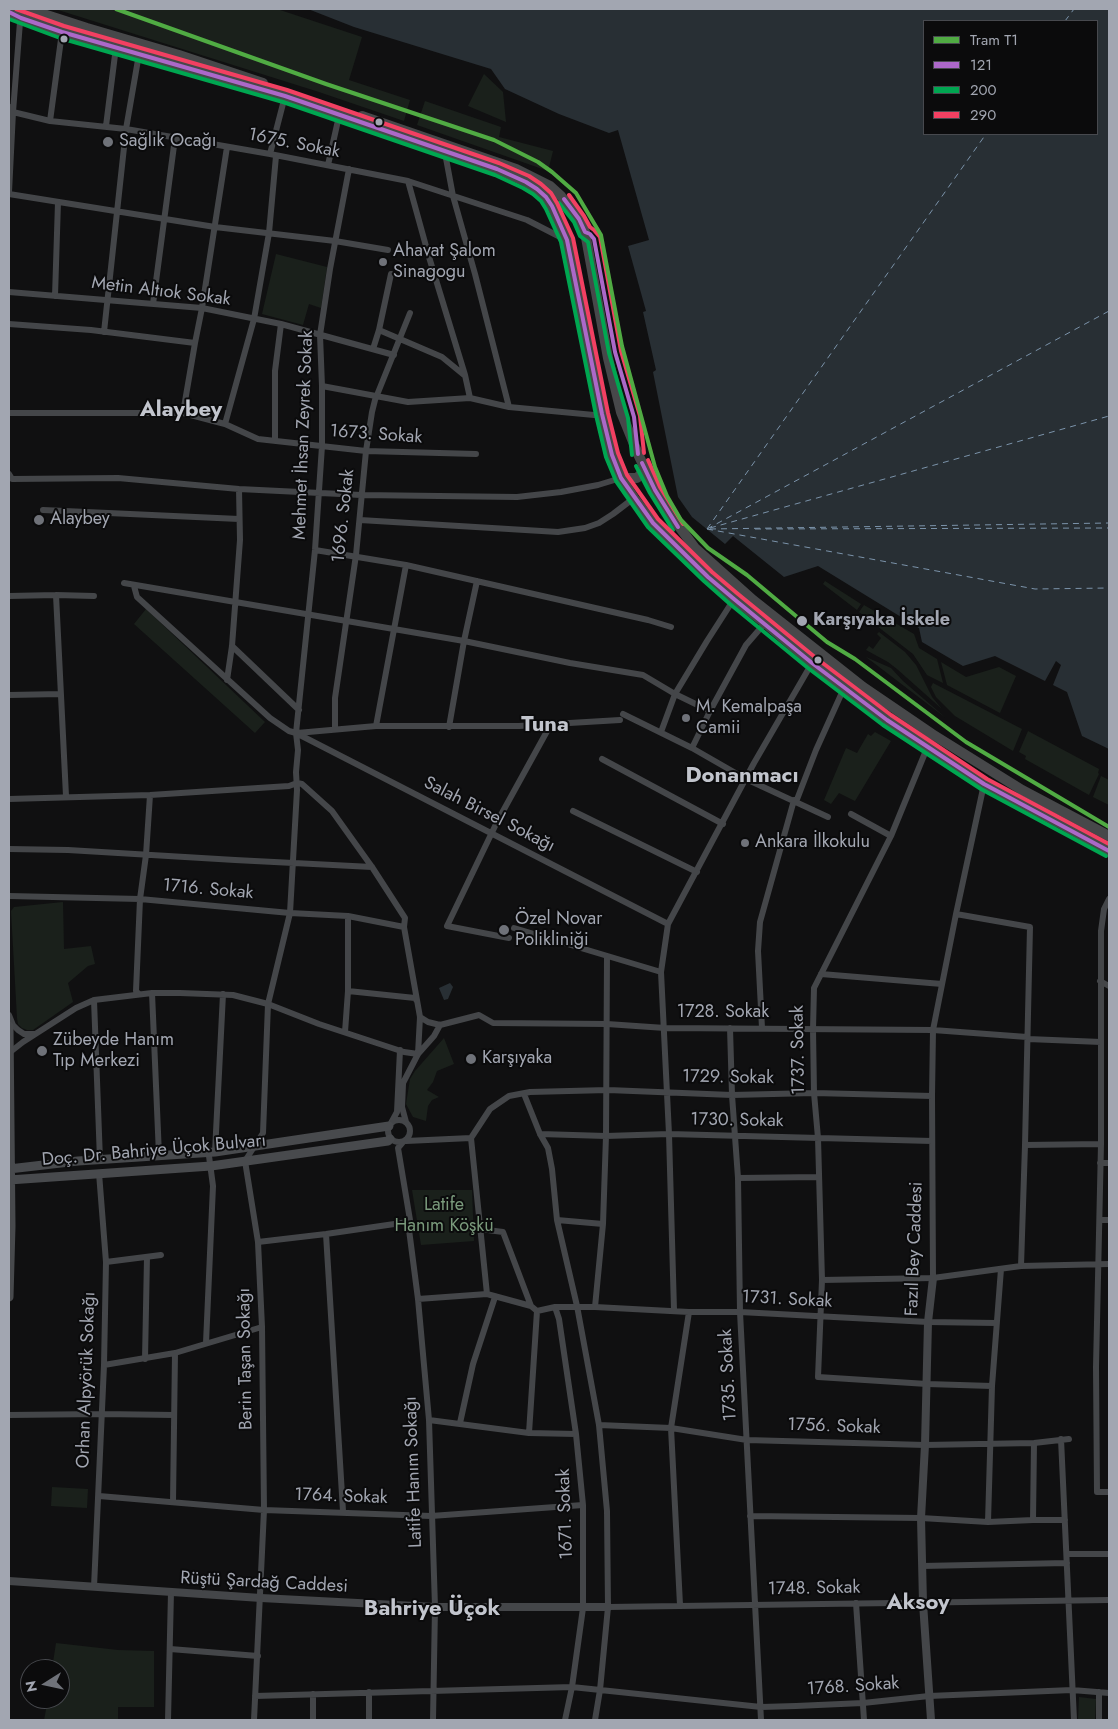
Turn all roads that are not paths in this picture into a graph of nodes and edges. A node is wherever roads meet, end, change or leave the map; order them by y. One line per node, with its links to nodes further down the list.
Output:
1 (28, 9): 27 (main road)
2 (9, 12): 3 (main road)
3 (21, 13): 4 (main road); 8 (street)
4 (62, 32): 5 (main road); 10 (street)
5 (116, 47): 6 (main road); 11 (street)
6 (140, 54): 7 (main road); 12 (street)
7 (285, 96): 9 (main road); 17 (street)
8 (11, 109): 10 (street, 1675. Sokak); 15 (street)
9 (339, 116): 16 (main road); 18 (street)
10 (50, 121): 11 (street, 1675. Sokak)
11 (106, 126): 12 (street, 1675. Sokak)
12 (126, 129): 13 (street, 1675. Sokak); 24 (street)
13 (175, 138): 14 (street, 1675. Sokak); 25 (street)
14 (227, 147): 17 (street, 1675. Sokak); 26 (street)
15 (10, 150): 21 (street)
16 (445, 152): 22 (street); 29 (main road)
17 (274, 155): 18 (street, 1675. Sokak); 28 (street)
18 (328, 165): 19 (street, 1675. Sokak)
19 (349, 169): 20 (street, 1675. Sokak); 30 (street, Mehmet İhsan Zeyrek Sokak)
20 (408, 182): 22 (street, 1675. Sokak); 49 (street)
21 (9, 193): 23 (street)
22 (453, 196): 29 (street, 1675. Sokak); 53 (street)
23 (58, 202): 24 (street); 34 (street)
24 (116, 210): 25 (street); 35 (street)
25 (164, 219): 26 (street); 36 (street)
26 (215, 227): 28 (street); 37 (street)
27 (585, 232): 29 (main road); 62 (main road)
28 (269, 233): 30 (street); 39 (street)
29 (567, 240): 56 (main road)
30 (335, 241): 31 (street); 44 (street, Mehmet İhsan Zeyrek Sokak)
31 (388, 250)
32 (391, 274): 42 (street)
33 (9, 292): 34 (street, Metin Altıok Sokak)
34 (55, 296): 35 (street, Metin Altıok Sokak)
35 (107, 300): 36 (street, Metin Altıok Sokak); 43 (street)
36 (153, 304): 37 (street, Metin Altıok Sokak)
37 (202, 308): 39 (street, Metin Altıok Sokak); 46 (street)
38 (410, 313): 45 (street, 1696. Sokak)
39 (254, 319): 41 (street, Metin Altıok Sokak); 57 (street)
40 (9, 324): 43 (street)
41 (281, 324): 44 (street, Metin Altıok Sokak); 58 (street)
42 (379, 330): 45 (street); 47 (street)
43 (104, 332): 46 (street)
44 (320, 335): 47 (street, Metin Altıok Sokak); 50 (street, Mehmet İhsan Zeyrek Sokak)
45 (400, 338): 48 (street, 1696. Sokak); 49 (street)
46 (195, 343): 55 (street)
47 (373, 349): 48 (street, Metin Altıok Sokak)
48 (394, 355): 51 (street, 1696. Sokak)
49 (465, 376): 52 (street)
50 (322, 386): 51 (street); 59 (street, Mehmet İhsan Zeyrek Sokak)
51 (378, 396): 52 (street); 60 (street, 1696. Sokak)
52 (470, 398): 53 (street)
53 (508, 407): 56 (street)
54 (9, 413): 55 (street, 1673. Sokak)
55 (183, 413): 57 (street, 1673. Sokak)
56 (602, 414): 64 (main road)
57 (225, 424): 58 (street, 1673. Sokak)
58 (275, 441): 59 (street, 1673. Sokak)
59 (322, 446): 60 (street, 1673. Sokak); 66 (street, Mehmet İhsan Zeyrek Sokak)
60 (366, 452): 61 (street, 1673. Sokak); 67 (street, 1696. Sokak)
61 (476, 454)
62 (644, 467): 64 (main road); 120 (main road)
63 (9, 474): 65 (street)
64 (621, 478): 67 (street); 68 (main road)
65 (239, 489): 66 (street); 70 (street)
66 (319, 493): 67 (street); 72 (street, Mehmet İhsan Zeyrek Sokak)
67 (361, 495): 71 (street, 1696. Sokak)
68 (634, 498): 71 (street); 81 (main road)
69 (43, 510): 70 (street)
70 (239, 519): 82 (street)
71 (360, 520): 73 (street, 1696. Sokak)
72 (315, 550): 73 (street); 83 (street, Mehmet İhsan Zeyrek Sokak)
73 (356, 555): 74 (street); 84 (street, 1696. Sokak)
74 (406, 565): 75 (street); 87 (street)
75 (477, 581): 86 (street); 88 (street)
76 (124, 583): 77 (street)
77 (134, 586): 82 (street); 91 (street, Salah Birsel Sokağı)
78 (56, 595): 79 (street); 80 (street); 93 (street)
79 (9, 596)
80 (94, 596)
81 (734, 599): 85 (main road); 94 (street)
82 (236, 602): 83 (street); 89 (street)
83 (308, 614): 84 (street); 96 (street, Mehmet İhsan Zeyrek Sokak)
84 (345, 620): 87 (street); 101 (street, 1696. Sokak)
85 (765, 623): 90 (main road); 97 (street)
86 (671, 627)
87 (394, 628): 88 (street); 99 (street)
88 (464, 641): 94 (street); 100 (street)
89 (232, 646): 91 (street); 96 (street)
90 (812, 663): 92 (main road); 107 (street)
91 (227, 680): 103 (street, Salah Birsel Sokağı)
92 (844, 688): 105 (main road); 113 (street)
93 (61, 694): 95 (street); 111 (street)
94 (675, 694): 97 (street); 102 (street)
95 (9, 695)
96 (298, 710): 103 (street, Mehmet İhsan Zeyrek Sokak)
97 (710, 711): 104 (street)
98 (551, 724): 100 (street); 102 (street); 118 (street)
99 (376, 726): 100 (street); 101 (street)
100 (449, 727)
101 (335, 728): 103 (street)
102 (661, 732): 104 (street)
103 (296, 733): 108 (street, Mehmet İhsan Zeyrek Sokak); 118 (street, Salah Birsel Sokağı)
104 (692, 748): 107 (street)
105 (927, 748): 109 (main road); 119 (street, 1737. Sokak)
106 (602, 759): 117 (street)
107 (746, 779): 113 (street); 117 (street)
108 (297, 783): 110 (street); 124 (street, Mehmet İhsan Zeyrek Sokak); 125 (street)
109 (984, 784): 122 (main road); 131 (street, Fazıl Bey Caddesi)
110 (150, 795): 111 (street); 123 (street)
111 (66, 796): 112 (street)
112 (9, 799)
113 (795, 801): 116 (street); 157 (street)
114 (573, 811): 126 (street)
115 (851, 814): 119 (street)
116 (828, 817)
117 (723, 824): 126 (street)
118 (492, 834): 133 (street, Salah Birsel Sokağı); 136 (street)
119 (891, 836): 139 (street, 1737. Sokak)
120 (1109, 836)
121 (9, 849): 123 (street)
122 (1109, 851)
123 (146, 855): 124 (street); 128 (street)
124 (294, 863): 125 (street); 130 (street, Mehmet İhsan Zeyrek Sokak)
125 (372, 867): 134 (street)
126 (697, 872): 133 (street)
127 (9, 896): 128 (street, 1716. Sokak)
128 (140, 899): 130 (street, 1716. Sokak); 145 (street)
129 (1109, 899): 140 (street)
130 (290, 913): 132 (street, 1716. Sokak); 149 (street, Mehmet İhsan Zeyrek Sokak)
131 (956, 914): 141 (street, Fazıl Bey Caddesi); 162 (street)
132 (348, 916): 134 (street, 1716. Sokak); 143 (street)
133 (668, 924): 138 (street)
134 (404, 927): 148 (street)
135 (514, 928): 137 (street)
136 (509, 938)
137 (607, 956): 138 (street); 152 (street)
138 (661, 972): 155 (street)
139 (821, 974): 141 (street); 158 (street, 1737. Sokak)
140 (1100, 981): 142 (street); 163 (street)
141 (942, 984): 159 (street, Fazıl Bey Caddesi)
142 (1109, 986)
143 (348, 991): 148 (street); 160 (street)
144 (152, 993): 145 (street); 146 (street); 189 (street)
145 (139, 994): 147 (street)
146 (223, 994): 149 (street); 188 (street)
147 (94, 1000): 161 (street); 190 (street)
148 (418, 1002): 151 (street)
149 (268, 1004): 160 (street); 187 (street)
150 (9, 1015): 161 (street)
151 (420, 1017): 153 (street); 166 (street)
152 (607, 1024): 153 (street, 1728. Sokak); 155 (street, 1728. Sokak); 168 (street)
153 (440, 1025): 166 (street)
154 (9, 1026): 165 (main road)
155 (665, 1028): 156 (street, 1728. Sokak); 169 (street)
156 (730, 1028): 157 (street, 1728. Sokak); 172 (street, 1735. Sokak)
157 (762, 1028): 158 (street, 1728. Sokak)
158 (813, 1029): 159 (street, 1728. Sokak); 170 (street, 1737. Sokak)
159 (933, 1030): 162 (street, 1728. Sokak); 173 (street, Fazıl Bey Caddesi)
160 (345, 1032): 164 (street)
161 (36, 1034): 165 (street)
162 (1028, 1038): 163 (street, 1728. Sokak); 186 (street)
163 (1101, 1042): 185 (street)
164 (402, 1051): 166 (street); 167 (street); 175 (street)
165 (9, 1053): 195 (main road)
166 (418, 1054): 167 (street)
167 (403, 1083): 174 (street)
168 (608, 1090): 169 (street, 1729. Sokak); 171 (street, 1729. Sokak); 178 (street)
169 (668, 1092): 172 (street, 1729. Sokak); 177 (street)
170 (814, 1093): 172 (street, 1729. Sokak); 173 (street, 1729. Sokak); 181 (street, 1737. Sokak)
171 (524, 1094): 176 (street); 180 (street, 1729. Sokak)
172 (732, 1095): 179 (street, 1735. Sokak)
173 (932, 1096): 183 (street, Fazıl Bey Caddesi)
174 (406, 1122): 175 (street); 184 (street)
175 (390, 1124): 182 (street); 187 (main road, Doç. Dr. Bahriye Üçok Bulvarı)
176 (540, 1134): 178 (street, 1730. Sokak); 200 (street)
177 (669, 1134): 178 (street, 1730. Sokak); 179 (street, 1730. Sokak); 225 (street)
178 (606, 1136): 204 (street)
179 (735, 1136): 181 (street, 1730. Sokak); 198 (street, 1735. Sokak)
180 (471, 1138): 184 (street); 205 (street)
181 (818, 1138): 183 (street, 1730. Sokak); 197 (street, 1737. Sokak)
182 (391, 1140): 184 (street); 191 (main road, Doç. Dr. Bahriye Üçok Bulvarı); 203 (street, Latife Hanım Sokağı)
183 (932, 1141): 215 (street, Fazıl Bey Caddesi)
184 (405, 1142): 203 (street, Latife Hanım Sokağı)
185 (1101, 1144): 186 (street); 192 (street)
186 (1026, 1145): 213 (street)
187 (255, 1147): 188 (main road, Doç. Dr. Bahriye Üçok Bulvarı); 191 (street)
188 (210, 1152): 189 (main road, Doç. Dr. Bahriye Üçok Bulvarı); 194 (street)
189 (159, 1155): 190 (main road, Doç. Dr. Bahriye Üçok Bulvarı)
190 (100, 1160): 195 (main road, Doç. Dr. Bahriye Üçok Bulvarı)
191 (245, 1160): 194 (main road, Doç. Dr. Bahriye Üçok Bulvarı); 207 (street, Berin Taşan Sokağı)
192 (1100, 1163): 193 (street); 201 (street)
193 (1109, 1163)
194 (210, 1166): 196 (main road, Doç. Dr. Bahriye Üçok Bulvarı); 233 (street)
195 (9, 1168): 199 (main road)
196 (99, 1173): 199 (main road, Doç. Dr. Bahriye Üçok Bulvarı); 210 (street, Orhan Alpyörük Sokağı)
197 (819, 1177): 198 (street); 216 (street, 1737. Sokak)
198 (738, 1178): 228 (street, 1735. Sokak)
199 (9, 1180): 218 (main road)
200 (557, 1220): 204 (street); 222 (street)
201 (1100, 1220): 202 (street); 212 (street)
202 (1109, 1220)
203 (408, 1222): 206 (street); 220 (street, Latife Hanım Sokağı)
204 (603, 1224): 224 (street)
205 (480, 1229): 217 (street); 221 (street)
206 (326, 1234): 207 (street); 259 (street)
207 (258, 1242): 232 (street, Berin Taşan Sokağı)
208 (162, 1255): 209 (street)
209 (147, 1257): 210 (street); 235 (street)
210 (106, 1262): 236 (street, Orhan Alpyörük Sokağı)
211 (1109, 1264): 212 (street)
212 (1099, 1265): 213 (street); 254 (street)
213 (1021, 1266): 214 (street)
214 (1001, 1269): 215 (street); 231 (street)
215 (933, 1278): 216 (street); 230 (street, Fazıl Bey Caddesi)
216 (822, 1280): 229 (street, 1737. Sokak)
217 (487, 1294): 219 (street); 220 (street)
218 (9, 1297)
219 (494, 1297): 221 (street); 243 (street)
220 (418, 1299): 242 (street, Latife Hanım Sokağı)
221 (531, 1306): 226 (street)
222 (577, 1306): 223 (street, 1731. Sokak); 224 (street, 1731. Sokak); 244 (street)
223 (555, 1307): 226 (street, 1731. Sokak); 247 (street, 1671. Sokak)
224 (595, 1307): 225 (street, 1731. Sokak)
225 (674, 1310): 227 (street, 1731. Sokak)
226 (537, 1311): 246 (street)
227 (689, 1312): 228 (street, 1731. Sokak); 245 (street)
228 (740, 1312): 229 (street, 1731. Sokak); 249 (street, 1735. Sokak)
229 (821, 1317): 230 (street, 1731. Sokak); 237 (street, 1737. Sokak)
230 (928, 1322): 231 (street, 1731. Sokak); 237 (street, Fazıl Bey Caddesi)
231 (996, 1323): 238 (street)
232 (262, 1327): 233 (street); 258 (street, Berin Taşan Sokağı)
233 (206, 1343): 234 (street)
234 (175, 1353): 235 (street); 241 (street)
235 (145, 1359): 236 (street)
236 (104, 1365): 239 (street, Orhan Alpyörük Sokağı)
237 (927, 1384): 238 (street); 253 (street, Fazıl Bey Caddesi)
238 (992, 1386): 252 (street)
239 (102, 1414): 240 (street); 241 (street); 255 (street, Orhan Alpyörük Sokağı)
240 (9, 1415)
241 (174, 1416): 256 (street)
242 (429, 1420): 243 (street); 260 (street, Latife Hanım Sokağı)
243 (460, 1424): 246 (street)
244 (599, 1425): 245 (street, 1756. Sokak); 281 (street)
245 (671, 1428): 249 (street, 1756. Sokak); 278 (street)
246 (529, 1433): 247 (street)
247 (576, 1434): 257 (street, 1671. Sokak)
248 (1069, 1439): 250 (street, 1756. Sokak)
249 (747, 1440): 253 (street, 1756. Sokak); 261 (street, 1735. Sokak)
250 (1060, 1440): 251 (street, 1756. Sokak); 264 (street)
251 (1034, 1443): 252 (street, 1756. Sokak); 263 (street)
252 (990, 1444): 253 (street, 1756. Sokak); 265 (street)
253 (925, 1445): 262 (street, Fazıl Bey Caddesi)
254 (1109, 1492)
255 (99, 1496): 256 (street, 1764. Sokak); 271 (street, Orhan Alpyörük Sokağı)
256 (173, 1502): 258 (street, 1764. Sokak)
257 (583, 1505): 260 (street, 1764. Sokak); 282 (street, 1671. Sokak)
258 (264, 1510): 259 (street, 1764. Sokak); 273 (street, Berin Taşan Sokağı)
259 (343, 1511): 260 (street, 1764. Sokak)
260 (431, 1516): 280 (street, Latife Hanım Sokağı)
261 (750, 1516): 262 (street); 279 (street, 1735. Sokak)
262 (921, 1518): 265 (street); 269 (street, Fazıl Bey Caddesi)
263 (1033, 1520): 264 (street); 265 (street)
264 (1065, 1520): 266 (street)
265 (988, 1522)
266 (1067, 1554): 267 (street); 268 (street)
267 (1109, 1554)
268 (1067, 1563): 269 (street); 275 (street)
269 (922, 1566): 276 (street, Fazıl Bey Caddesi)
270 (9, 1581): 271 (street, Rüştü Şardağ Caddesi)
271 (94, 1587): 272 (street, Rüştü Şardağ Caddesi)
272 (171, 1592): 273 (street, Rüştü Şardağ Caddesi); 283 (street)
273 (261, 1598): 280 (street, Rüştü Şardağ Caddesi); 284 (street, Berin Taşan Sokağı)
274 (1109, 1600): 275 (street, 1748. Sokak)
275 (1068, 1601): 276 (street, 1748. Sokak); 288 (street)
276 (923, 1603): 277 (street, 1748. Sokak); 294 (street, Fazıl Bey Caddesi)
277 (856, 1604): 279 (street, 1748. Sokak); 295 (street)
278 (680, 1605): 279 (street, 1748. Sokak); 281 (street, 1748. Sokak)
279 (754, 1605): 296 (street, 1735. Sokak)
280 (435, 1607): 282 (street, Rüştü Şardağ Caddesi); 286 (street, Latife Hanım Sokağı)
281 (608, 1607): 282 (street, Rüştü Şardağ Caddesi); 287 (street)
282 (583, 1608): 285 (street, 1671. Sokak)
283 (170, 1649): 284 (street); 297 (street)
284 (258, 1656): 293 (street, Berin Taşan Sokağı)
285 (572, 1687): 286 (street, 1768. Sokak); 287 (street, 1768. Sokak); 302 (street, 1671. Sokak)
286 (434, 1690): 289 (street, 1768. Sokak); 301 (street, Latife Hanım Sokağı)
287 (600, 1690): 296 (street, 1768. Sokak); 303 (street)
288 (1072, 1690): 290 (street, 1768. Sokak); 294 (street, 1768. Sokak); 307 (street)
289 (368, 1692): 292 (street, 1768. Sokak); 300 (street)
290 (1099, 1692): 291 (street, 1768. Sokak); 308 (street)
291 (1109, 1693)
292 (313, 1694): 293 (street, 1768. Sokak); 299 (street)
293 (255, 1696): 298 (street, Berin Taşan Sokağı)
294 (929, 1696): 295 (street, 1768. Sokak); 306 (street, Fazıl Bey Caddesi)
295 (863, 1703): 296 (street, 1768. Sokak); 305 (street)
296 (761, 1707): 304 (street, 1735. Sokak)
297 (168, 1720)
298 (254, 1720)
299 (313, 1720)
300 (369, 1720)
301 (433, 1720)
302 (565, 1720)
303 (595, 1720)
304 (761, 1720)
305 (864, 1720)
306 (931, 1720)
307 (1074, 1720)
308 (1099, 1720)

